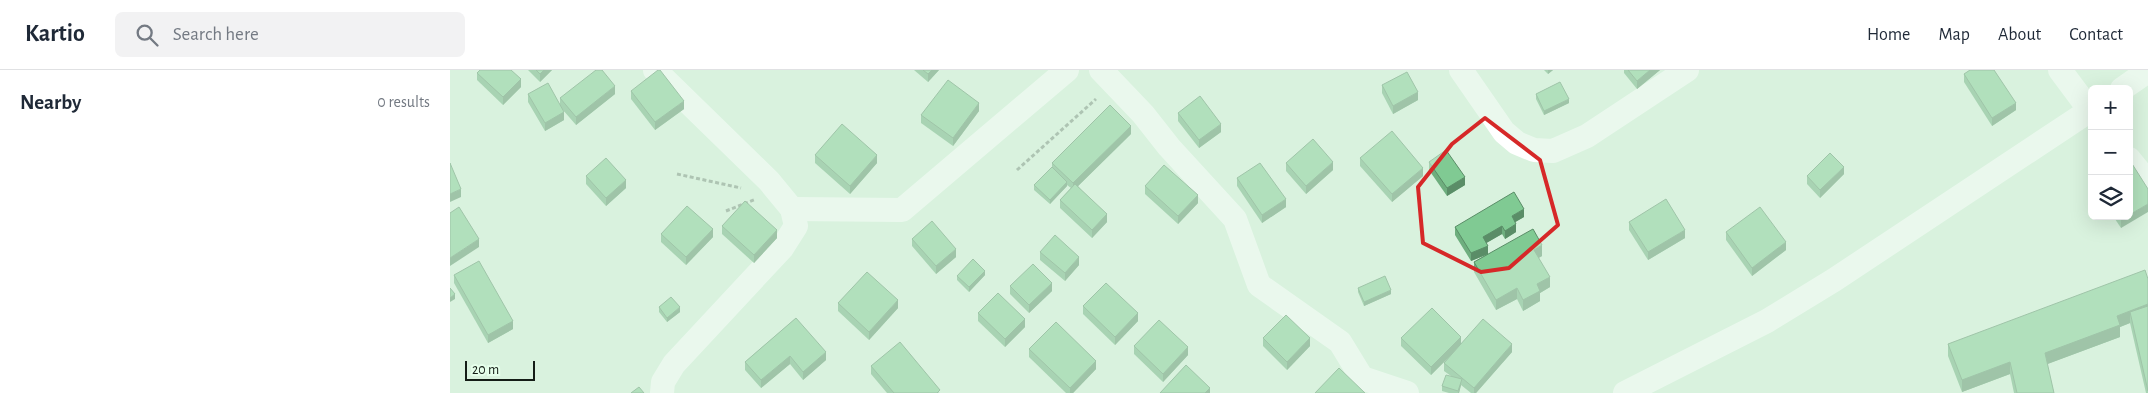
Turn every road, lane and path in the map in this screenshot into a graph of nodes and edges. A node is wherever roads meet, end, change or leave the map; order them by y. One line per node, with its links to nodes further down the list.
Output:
1 (655, 70): 16 (street)
2 (1067, 70): 16 (street)
3 (1461, 70): 4 (street)
4 (1687, 70)
5 (2060, 70): 9 (street)
6 (2148, 71): 8 (street)
7 (1107, 76): 12 (path); 18 (street)
8 (2128, 85)
9 (2088, 107)
10 (2088, 113): 19 (street)
11 (2133, 164): 14 (street)
12 (1017, 170)
13 (677, 174): 15 (path)
14 (2148, 182)
15 (750, 190)
16 (792, 209): 17 (street)
17 (662, 393)
18 (1407, 393)
19 (1625, 393)

